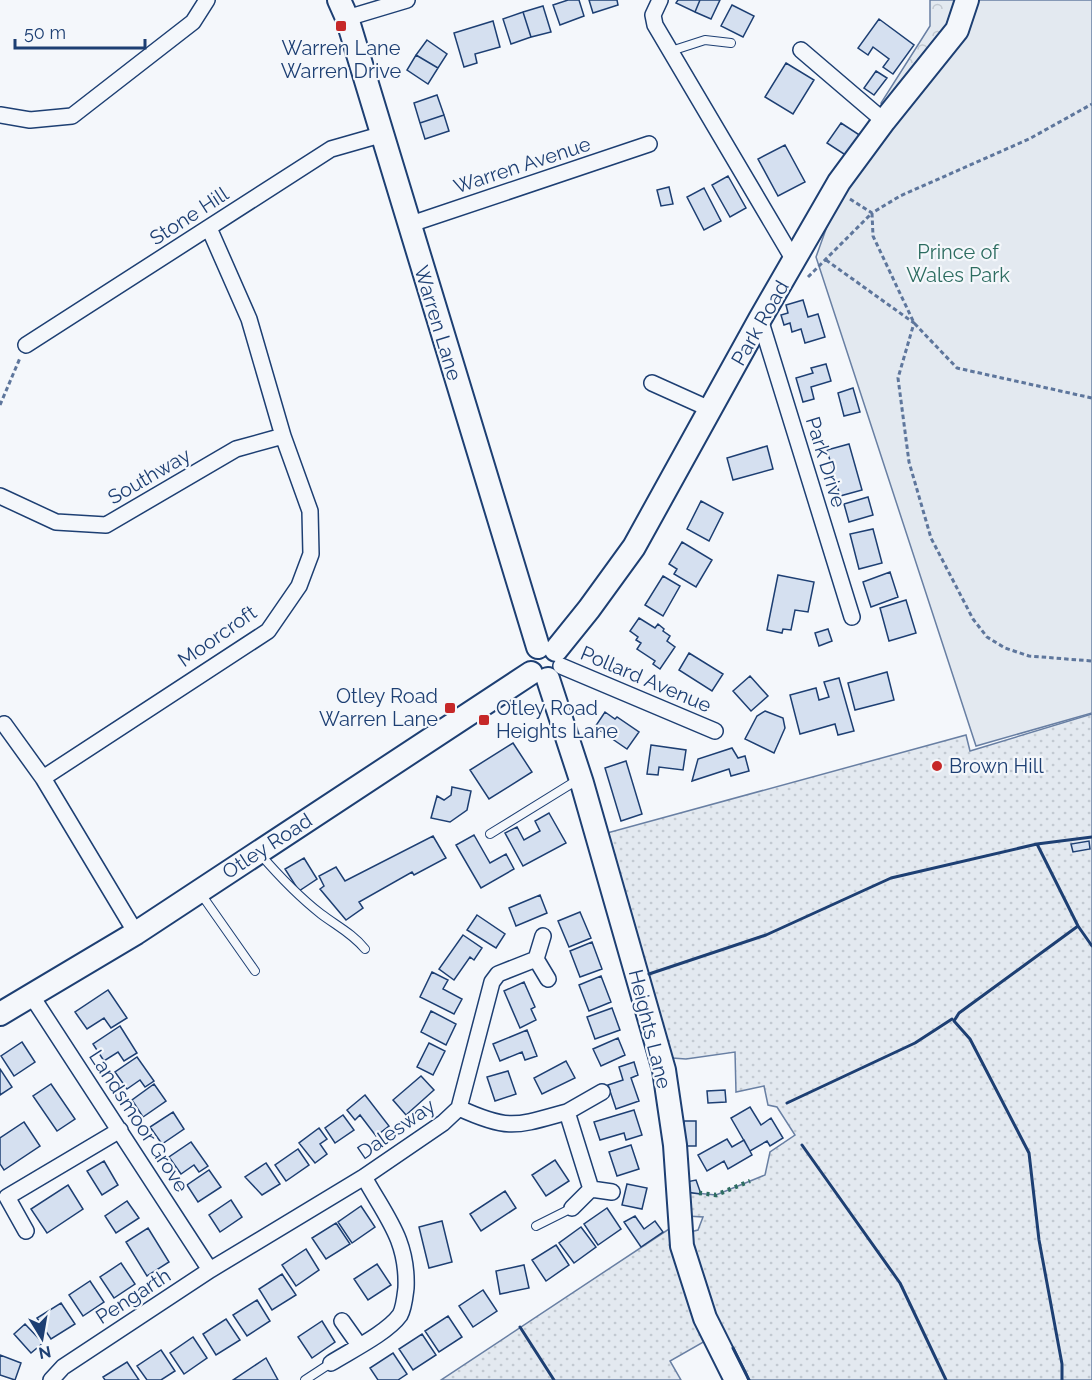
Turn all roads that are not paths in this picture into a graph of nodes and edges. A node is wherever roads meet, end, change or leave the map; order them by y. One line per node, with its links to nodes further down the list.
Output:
1 (207, 0): 9 (street)
2 (407, 0): 5 (street)
3 (660, 0): 8 (street)
4 (967, 0): 10 (street, Park Road)
5 (343, 9): 11 (street, Warren Lane)
6 (731, 44): 8 (lane)
7 (801, 50): 10 (street)
8 (672, 51): 15 (street)
9 (0, 115)
10 (884, 120): 15 (street, Park Road)
11 (380, 135): 13 (street, Warren Lane); 14 (street, Stone Hill)
12 (649, 144): 13 (street, Warren Avenue)
13 (408, 225): 23 (street, Warren Lane)
14 (209, 228): 17 (street, Stone Hill); 20 (street, Moorcroft)
15 (801, 270): 16 (street, Park Road)
16 (760, 319): 19 (street, Park Road); 22 (street, Park Drive)
17 (26, 345)
18 (652, 382): 19 (street)
19 (712, 410): 23 (street, Park Road)
20 (283, 436): 21 (street, Southway); 26 (street, Moorcroft)
21 (0, 496)
22 (852, 617)
23 (547, 663): 25 (street, Pollard Avenue); 27 (street, Heights Lane); 29 (street, Otley Road)
24 (4, 724): 26 (street)
25 (715, 730)
26 (43, 778): 31 (street)
27 (580, 778): 28 (lane); 55 (street, Heights Lane)
28 (490, 834)
29 (259, 853): 30 (street, Otley Road); 33 (lane)
30 (199, 890): 31 (street, Otley Road); 35 (lane)
31 (136, 933): 37 (street, Otley Road)
32 (543, 936): 34 (street)
33 (365, 950)
34 (536, 959): 36 (street); 40 (street, Dalesway)
35 (255, 971)
36 (548, 979)
37 (32, 995): 38 (street, Otley Road); 42 (street, Landsmoor Grove)
38 (0, 1014)
39 (602, 1092): 41 (street)
40 (459, 1108): 41 (street); 43 (street, Dalesway)
41 (567, 1112): 44 (street)
42 (120, 1130): 48 (street); 49 (street, Landsmoor Grove)
43 (364, 1178): 49 (street, Dalesway); 51 (street)
44 (591, 1188): 45 (street); 46 (street)
45 (612, 1192)
46 (572, 1208): 47 (lane)
47 (536, 1226)
48 (26, 1231)
49 (210, 1270): 53 (street, Pengarth)
50 (342, 1321): 51 (street)
51 (359, 1345): 52 (street)
52 (331, 1363): 54 (lane)
53 (51, 1380)
54 (305, 1380)
55 (736, 1380)

